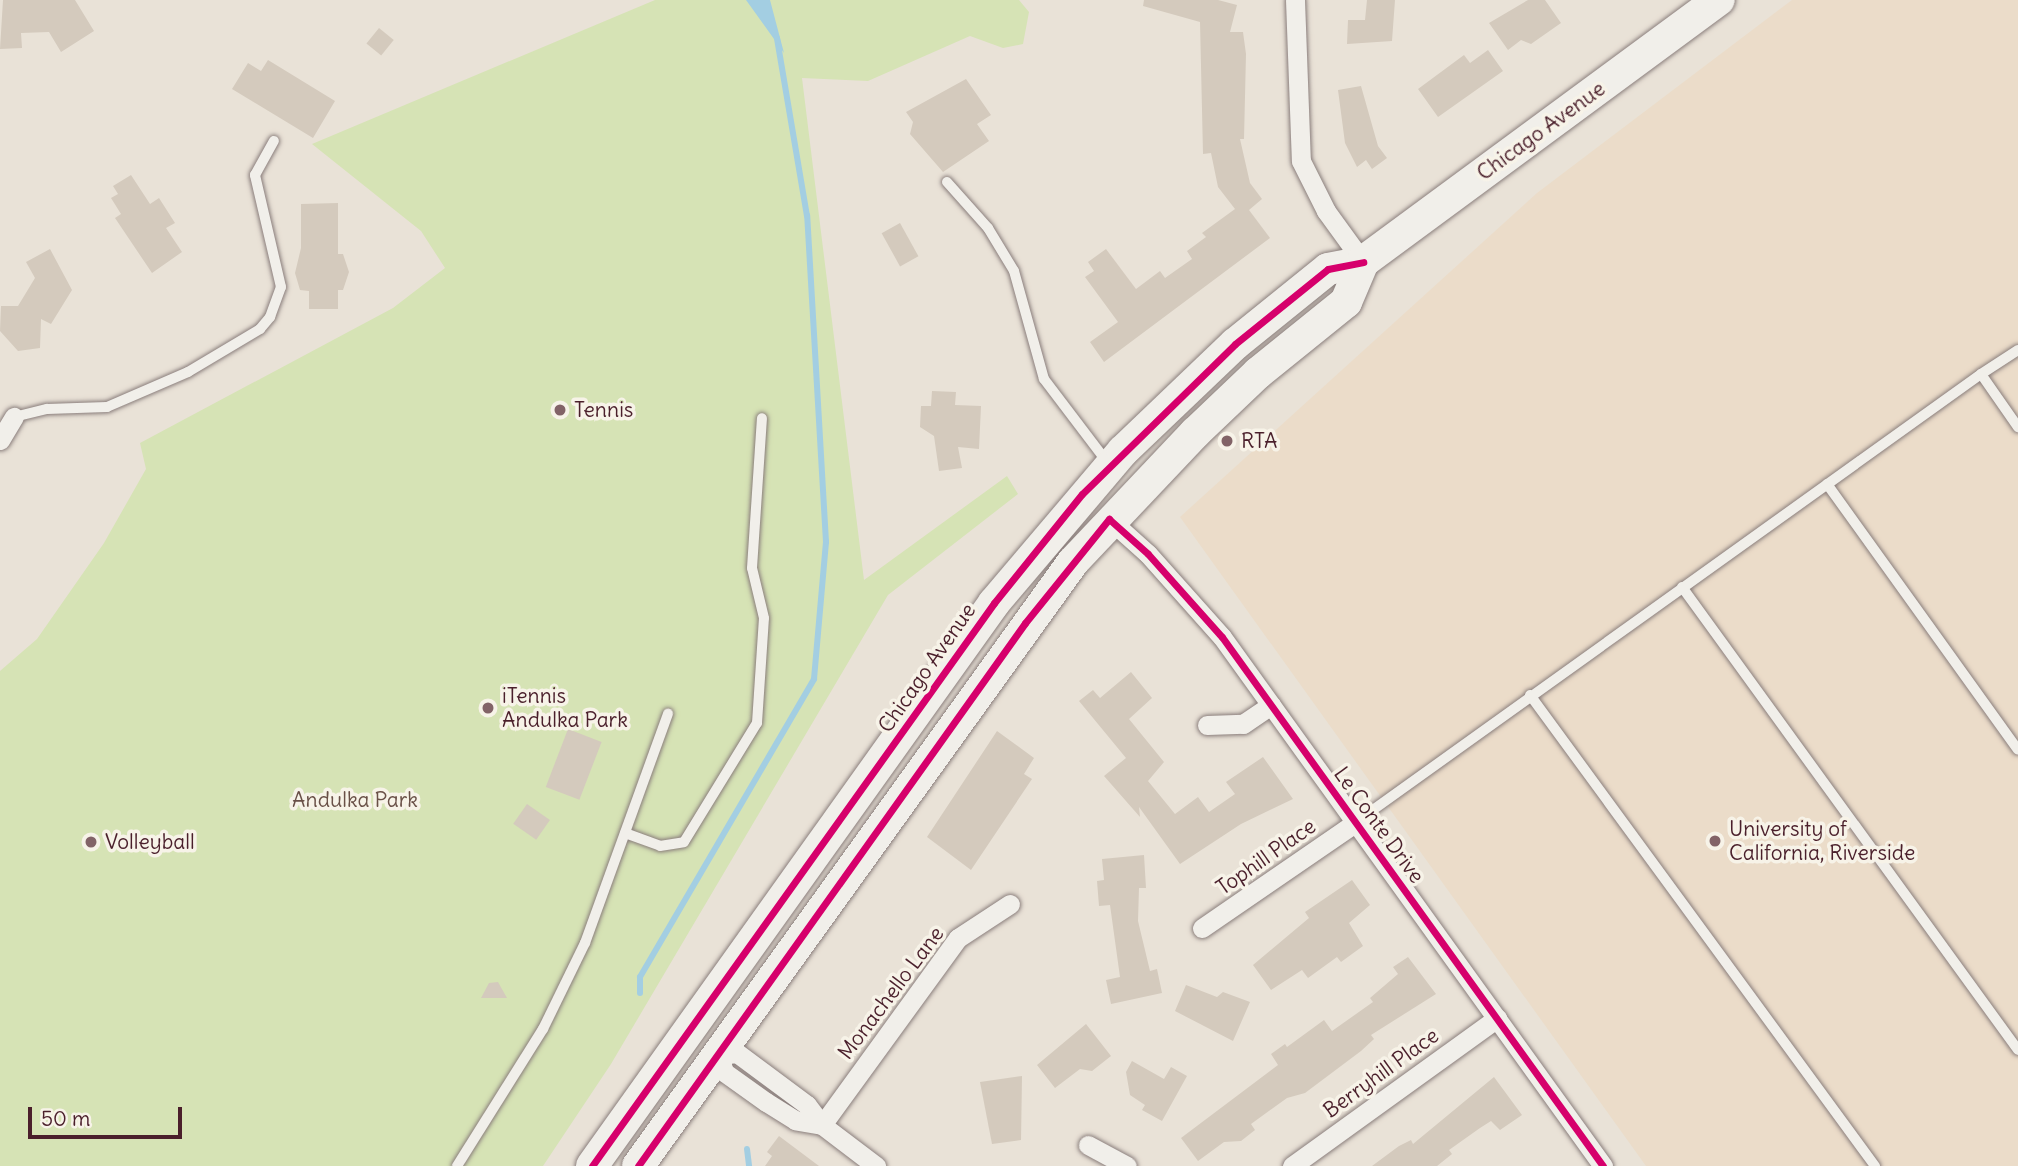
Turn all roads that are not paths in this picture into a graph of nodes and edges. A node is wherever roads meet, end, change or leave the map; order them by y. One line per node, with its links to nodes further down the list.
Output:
1 (1295, 0): 5 (street)
2 (1719, 0): 5 (main road, Chicago Avenue)
3 (274, 141): 9 (lane)
4 (947, 182): 13 (lane)
5 (1363, 262): 8 (main road, Chicago Avenue); 15 (main road)
6 (2018, 350): 7 (lane)
7 (1981, 374): 11 (lane); 14 (lane)
8 (1195, 382): 13 (main road, Chicago Avenue); 15 (main road)
9 (14, 417): 12 (street)
10 (762, 418): 24 (lane)
11 (2018, 427)
12 (0, 440)
13 (1110, 465): 16 (main road, Chicago Avenue)
14 (1827, 484): 17 (lane); 22 (lane)
15 (1109, 519): 16 (main road); 19 (street, Le Conte Drive); 29 (main road)
16 (1043, 539): 33 (main road, Chicago Avenue)
17 (1682, 587): 18 (lane); 28 (lane)
18 (1530, 695): 23 (lane); 39 (lane)
19 (1271, 705): 21 (street); 23 (street, Le Conte Drive)
20 (668, 714): 24 (lane)
21 (1207, 725)
22 (2018, 750)
23 (1356, 822): 26 (street, Tophill Place); 27 (street, Le Conte Drive)
24 (625, 833): 32 (lane)
25 (1010, 904): 30 (street, Monachello Lane)
26 (1202, 929)
27 (1497, 1018): 37 (street, Berryhill Place); 38 (street, Le Conte Drive)
28 (2018, 1050)
29 (719, 1055): 30 (street); 34 (main road)
30 (822, 1125): 35 (street)
31 (1088, 1145): 36 (street)
32 (457, 1166)
33 (592, 1166)
34 (638, 1166)
35 (876, 1166)
36 (1127, 1166)
37 (1292, 1166)
38 (1603, 1166)
39 (1875, 1166)

